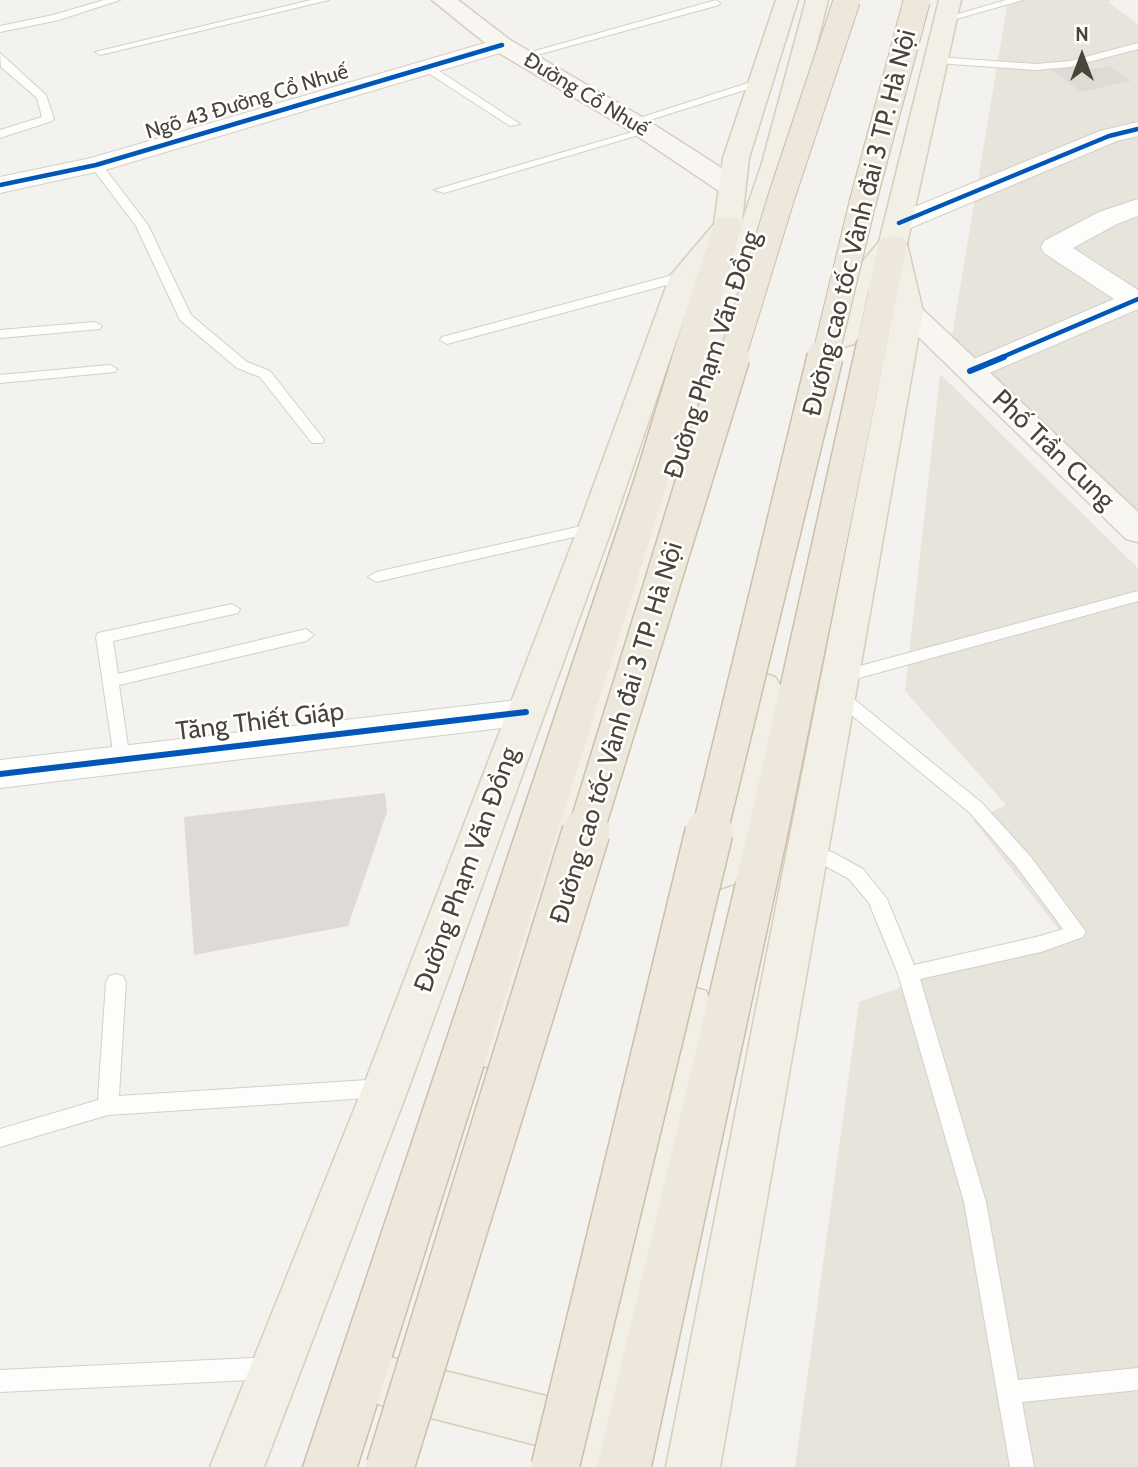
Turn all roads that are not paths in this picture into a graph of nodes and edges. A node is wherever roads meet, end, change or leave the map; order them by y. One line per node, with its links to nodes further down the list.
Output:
1 (115, 0): 10 (lane)
2 (324, 0): 13 (lane)
3 (443, 0): 12 (main road, Đường Cổ Nhuế)
4 (786, 0): 17 (main road)
5 (817, 0): 57 (main road, Đường Phạm Văn Đồng)
6 (847, 0): 64 (highway, Đường cao tốc Vành đai 3 TP. Hà Nội, bridge)
7 (1017, 0): 9 (lane)
8 (715, 3): 12 (lane)
9 (938, 6): 15 (main road); 65 (highway, Đường cao tốc Vành đai 3 TP. Hà Nội, bridge)
10 (0, 29)
11 (1138, 46): 15 (lane)
12 (512, 51): 16 (street, Ngõ 43 Đường Cổ Nhuế); 19 (main road, Đường Cổ Nhuế)
13 (100, 52)
14 (0, 56): 21 (lane)
15 (937, 60): 27 (main road)
16 (426, 67): 18 (lane); 22 (street, Ngõ 43 Đường Cổ Nhuế)
17 (760, 82): 19 (lane); 25 (main road)
18 (514, 124)
19 (640, 126): 24 (lane); 25 (main road, Đường Cổ Nhuế)
20 (1138, 129): 27 (street)
21 (0, 134)
22 (96, 165): 23 (street, Ngõ 43 Đường Cổ Nhuế); 37 (lane)
23 (0, 185)
24 (440, 190)
25 (730, 206): 28 (main road, Đường Phạm Văn Đồng); 62 (highway)
26 (1138, 207): 29 (street)
27 (896, 233): 30 (main road); 49 (highway); 60 (main road)
28 (684, 276): 33 (lane); 39 (main road, Đường Phạm Văn Đồng)
29 (1136, 299): 35 (street)
30 (908, 311): 35 (main road, Phố Trần Cung); 45 (main road)
31 (95, 326): 32 (lane)
32 (0, 334)
33 (447, 340)
34 (110, 369): 36 (lane)
35 (970, 371): 38 (main road, Phố Trần Cung)
36 (0, 379)
37 (317, 440)
38 (1134, 522)
39 (595, 528): 40 (lane); 46 (main road, Đường Phạm Văn Đồng)
40 (376, 577)
41 (1138, 596): 45 (lane)
42 (232, 609): 44 (lane)
43 (306, 635): 44 (lane)
44 (111, 681): 47 (lane)
45 (839, 686): 49 (main road); 50 (lane)
46 (526, 712): 47 (street, Tăng Thiết Giáp); 52 (main road, Đường Phạm Văn Đồng)
47 (121, 760): 48 (street, Tăng Thiết Giáp)
48 (0, 774)
49 (788, 844): 50 (lane); 60 (highway); 66 (main road)
50 (908, 974): 59 (lane)
51 (116, 982): 53 (lane)
52 (386, 1087): 53 (lane); 55 (main road, Đường Phạm Văn Đồng)
53 (108, 1106): 54 (lane)
54 (0, 1138)
55 (275, 1368): 58 (lane); 61 (main road, Đường Phạm Văn Đồng)
56 (1138, 1378): 59 (lane)
57 (381, 1380): 60 (main road); 63 (main road, Đường Phạm Văn Đồng)
58 (0, 1381)
59 (1010, 1392): 67 (lane)
60 (604, 1456)
61 (237, 1467)
62 (330, 1467)
63 (353, 1467)
64 (390, 1467)
65 (555, 1467)
66 (693, 1467)
67 (1023, 1467)

